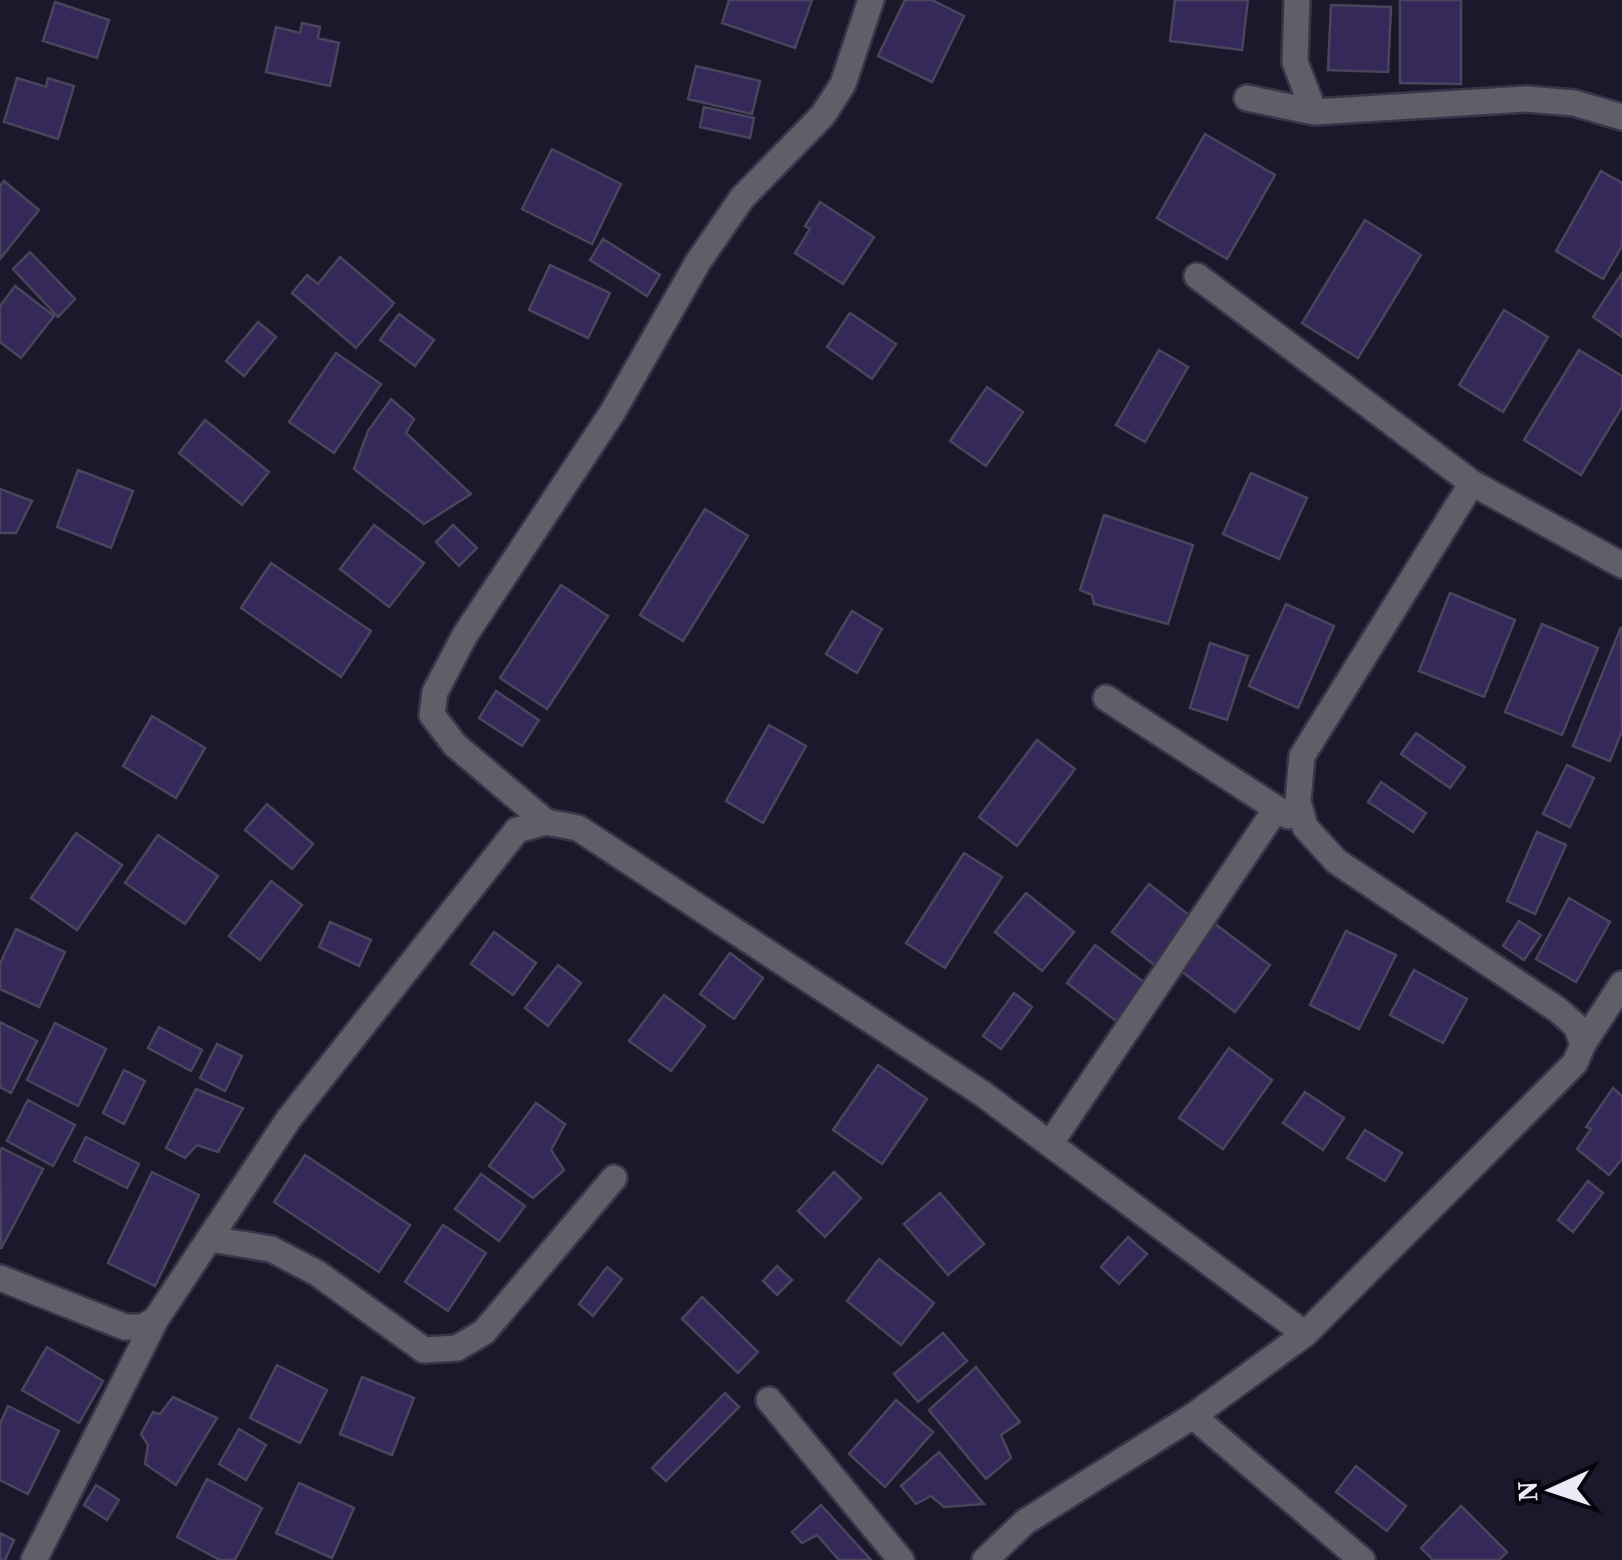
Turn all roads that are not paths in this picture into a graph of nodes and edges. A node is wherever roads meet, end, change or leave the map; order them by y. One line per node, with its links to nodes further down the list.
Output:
1 (871, 0): 11 (street)
2 (1297, 0): 4 (street)
3 (1247, 98): 4 (street)
4 (1314, 112): 5 (street)
5 (1622, 116)
6 (1197, 276): 7 (street)
7 (1472, 483): 8 (street); 12 (street)
8 (1622, 566)
9 (1106, 698): 10 (street)
10 (1276, 808): 12 (street); 16 (street)
11 (546, 822): 16 (street); 18 (street)
12 (1305, 827): 15 (street)
13 (1622, 984): 14 (street)
14 (1613, 1012): 15 (street)
15 (1583, 1044): 21 (street)
16 (1050, 1144): 21 (street)
17 (614, 1178): 18 (street)
18 (210, 1238): 20 (street)
19 (0, 1278): 20 (street)
20 (156, 1320): 24 (street)
21 (1305, 1334): 23 (street)
22 (769, 1400): 25 (street)
23 (1193, 1416): 26 (street); 27 (street)
24 (34, 1560)
25 (900, 1560)
26 (985, 1560)
27 (1362, 1560)

